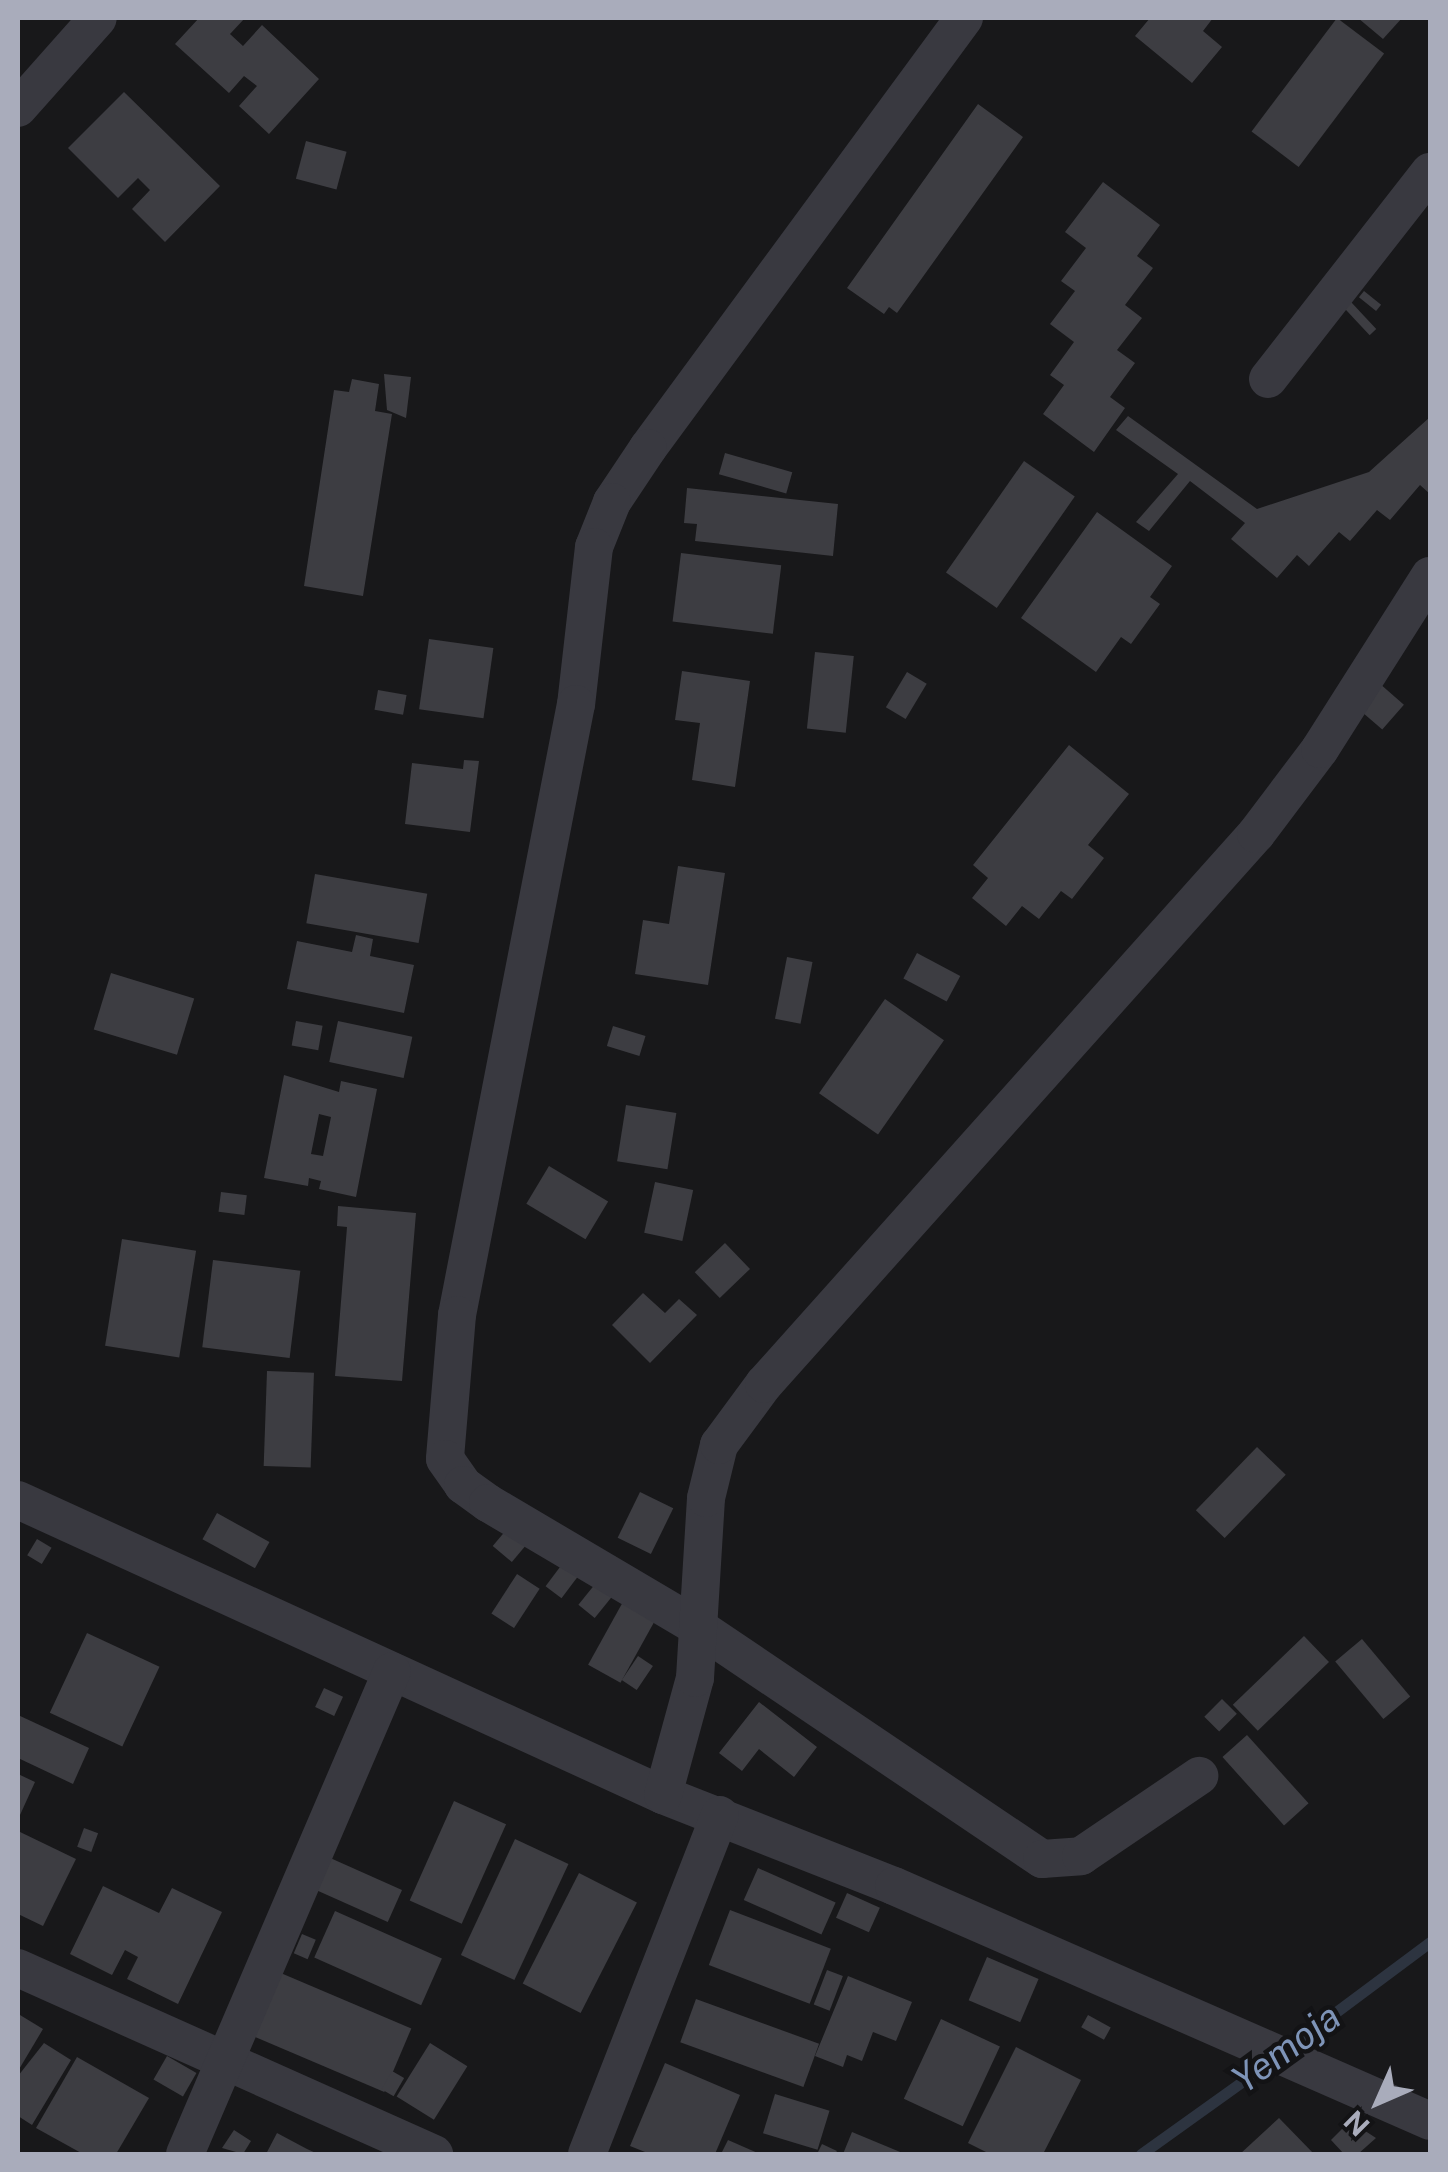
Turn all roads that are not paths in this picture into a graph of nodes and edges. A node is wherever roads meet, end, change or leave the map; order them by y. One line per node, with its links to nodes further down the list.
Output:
1 (98, 18): 3 (street)
2 (964, 18): 8 (street)
3 (18, 108)
4 (1430, 172): 5 (street)
5 (1268, 379)
6 (1430, 576): 8 (street)
7 (18, 1500): 9 (street)
8 (698, 1627): 10 (street); 11 (street)
9 (392, 1671): 11 (street); 14 (street)
10 (1200, 1776)
11 (663, 1795): 12 (street)
12 (720, 1815): 15 (street); 18 (street)
13 (18, 1968): 14 (street)
14 (220, 2060): 16 (street); 17 (street)
15 (1430, 2121)
16 (185, 2154)
17 (434, 2154)
18 (587, 2154)

